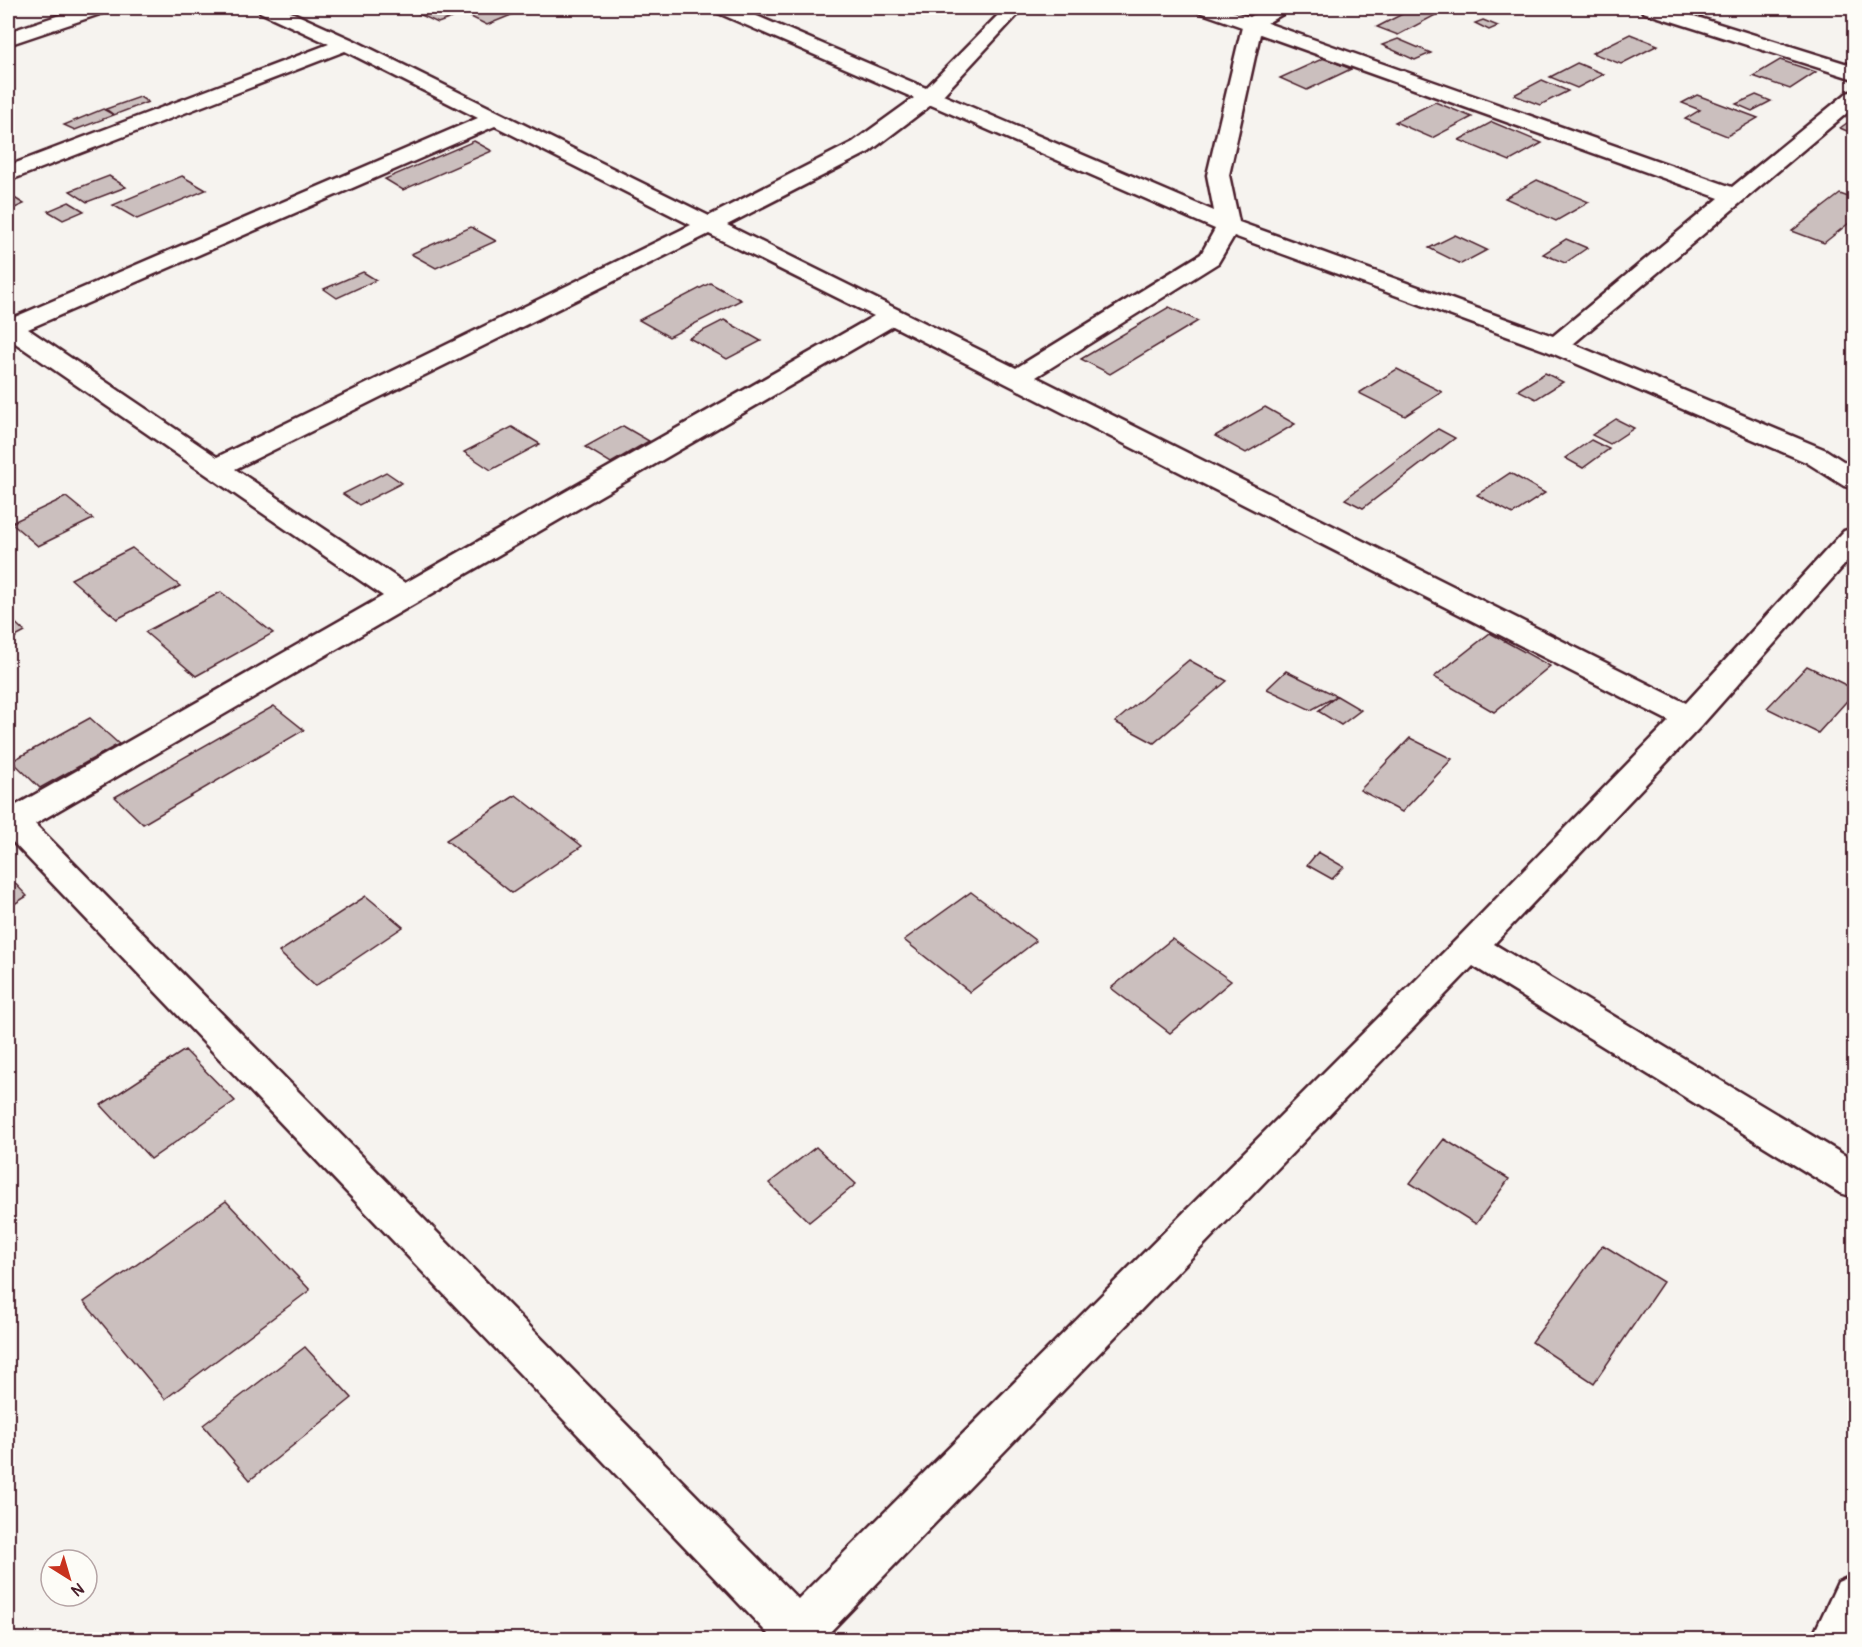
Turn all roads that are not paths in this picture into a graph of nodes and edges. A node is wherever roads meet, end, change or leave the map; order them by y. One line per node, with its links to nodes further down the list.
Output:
1 (99, 8): 9 (street)
2 (267, 8): 10 (street)
3 (723, 8): 12 (street)
4 (1015, 8): 12 (street)
5 (1206, 8): 8 (street)
6 (1279, 8): 8 (street)
7 (1650, 8): 11 (street)
8 (1253, 23): 16 (street); 18 (street)
9 (8, 39)
10 (346, 44): 14 (street); 15 (street)
11 (1854, 73)
12 (929, 97): 17 (street); 18 (street)
13 (1854, 97): 16 (street)
14 (496, 118): 17 (street); 20 (street)
15 (8, 174)
16 (1735, 196): 21 (street)
17 (709, 225): 19 (street); 23 (street)
18 (1228, 226): 21 (street); 22 (street)
19 (892, 316): 22 (street); 26 (street)
20 (8, 328): 23 (street)
21 (1556, 346): 24 (street)
22 (1017, 378): 27 (street)
23 (216, 468): 26 (street)
24 (1854, 480)
25 (1854, 537): 27 (street)
26 (405, 597): 28 (street)
27 (1690, 718): 29 (street)
28 (9, 821): 32 (street)
29 (1470, 947): 30 (street); 32 (street)
30 (1854, 1181)
31 (1854, 1598): 33 (street)
32 (798, 1637)
33 (1834, 1640)

